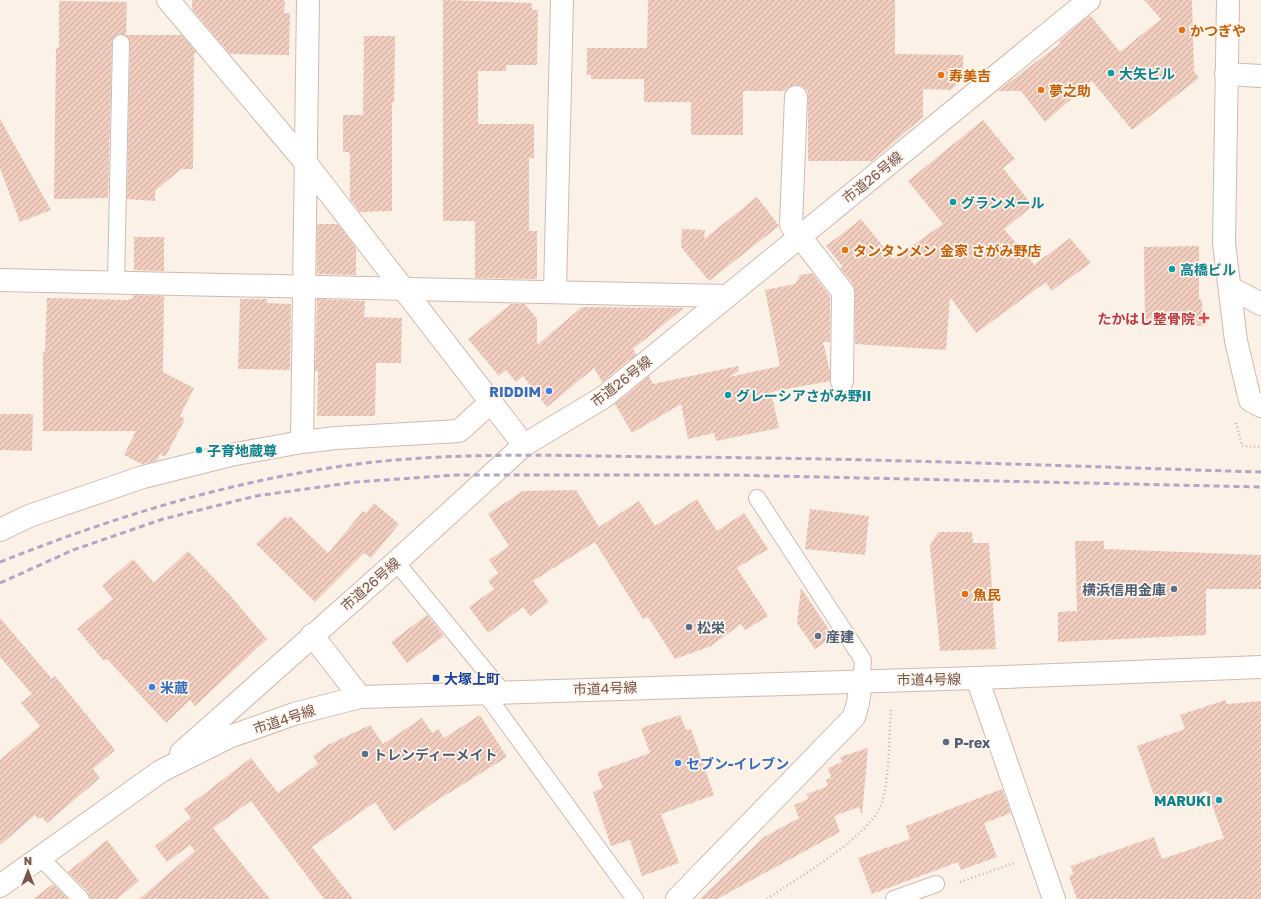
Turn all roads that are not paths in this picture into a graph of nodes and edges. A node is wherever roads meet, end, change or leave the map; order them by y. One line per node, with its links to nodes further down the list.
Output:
1 (168, 0): 10 (street)
2 (308, 0): 10 (street)
3 (562, 0): 17 (street)
4 (1089, 0): 11 (street, 市道26号線)
5 (1228, 0): 7 (street)
6 (121, 43): 13 (lane)
7 (1226, 74): 8 (street); 16 (street)
8 (1261, 76)
9 (796, 97): 11 (street)
10 (306, 163): 14 (street); 15 (street)
11 (800, 236): 18 (street, 市道26号線); 20 (street)
12 (0, 280): 13 (street)
13 (116, 282): 14 (street)
14 (304, 285): 15 (street); 23 (street)
15 (402, 287): 17 (street); 21 (street)
16 (1231, 288): 19 (street); 22 (street)
17 (555, 292): 18 (street)
18 (727, 296): 24 (street, 市道26号線)
19 (1261, 304)
20 (842, 381)
21 (491, 402): 23 (street); 24 (street)
22 (1261, 406)
23 (302, 442): 26 (street)
24 (524, 445): 27 (street, 市道26号線)
25 (758, 498): 31 (lane)
26 (0, 530)
27 (396, 562): 28 (street, 市道26号線); 32 (lane)
28 (312, 635): 33 (street); 34 (street, 市道26号線)
29 (1261, 667): 30 (street, 市道4号線)
30 (977, 678): 31 (street, 市道4号線); 42 (street)
31 (861, 681): 32 (street, 市道4号線); 40 (street)
32 (493, 692): 33 (street, 市道4号線); 39 (lane)
33 (360, 697): 34 (street, 市道4号線)
34 (161, 770): 35 (street, 市道4号線)
35 (40, 857): 37 (street, 市道4号線); 38 (lane)
36 (936, 884): 41 (lane)
37 (0, 886)
38 (81, 899)
39 (635, 899)
40 (677, 899)
41 (894, 899)
42 (1054, 899)

